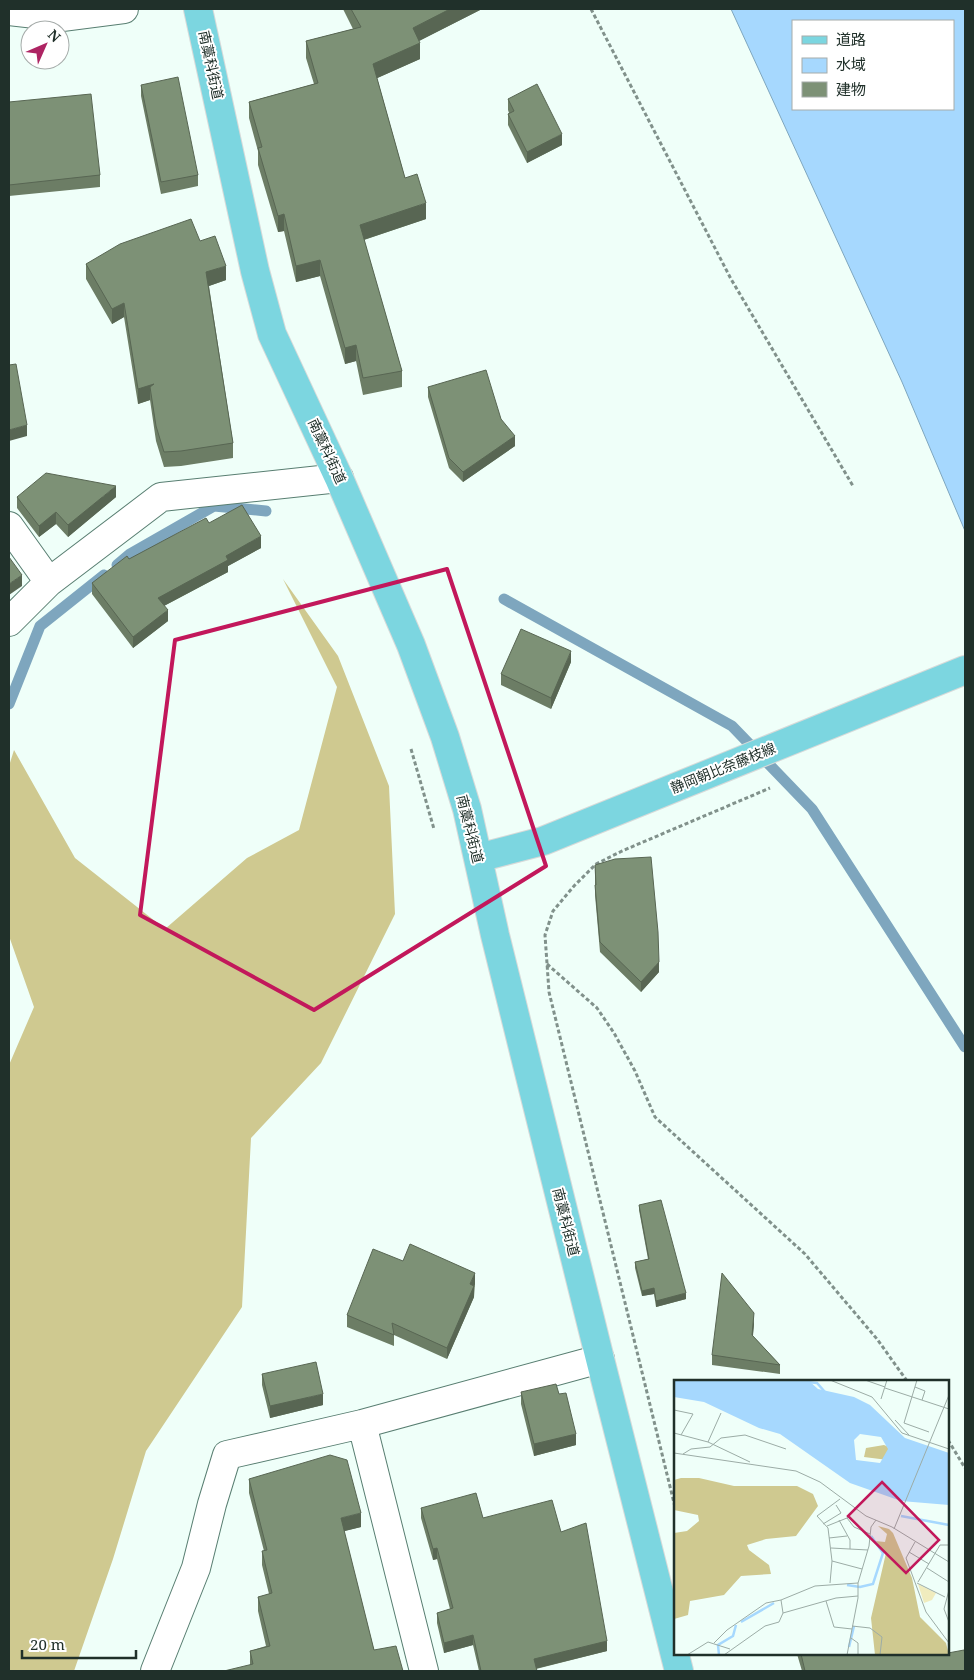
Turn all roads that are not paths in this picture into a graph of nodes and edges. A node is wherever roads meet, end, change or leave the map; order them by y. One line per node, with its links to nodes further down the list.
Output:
1 (124, 9): 3 (street)
2 (198, 9): 4 (main road, 南藁科街道)
3 (9, 11)
4 (340, 478): 6 (street); 9 (main road, 南藁科街道)
5 (9, 526): 6 (street)
6 (49, 582): 7 (street)
7 (9, 622)
8 (965, 670): 9 (main road, 静岡朝比奈藤枝線)
9 (478, 858): 10 (main road, 南藁科街道)
10 (600, 1359): 11 (street); 12 (main road, 南藁科街道)
11 (362, 1424): 14 (street); 15 (street)
12 (674, 1648)
13 (676, 1655): 16 (main road, 南藁科街道)
14 (156, 1671)
15 (424, 1671)
16 (680, 1671)

